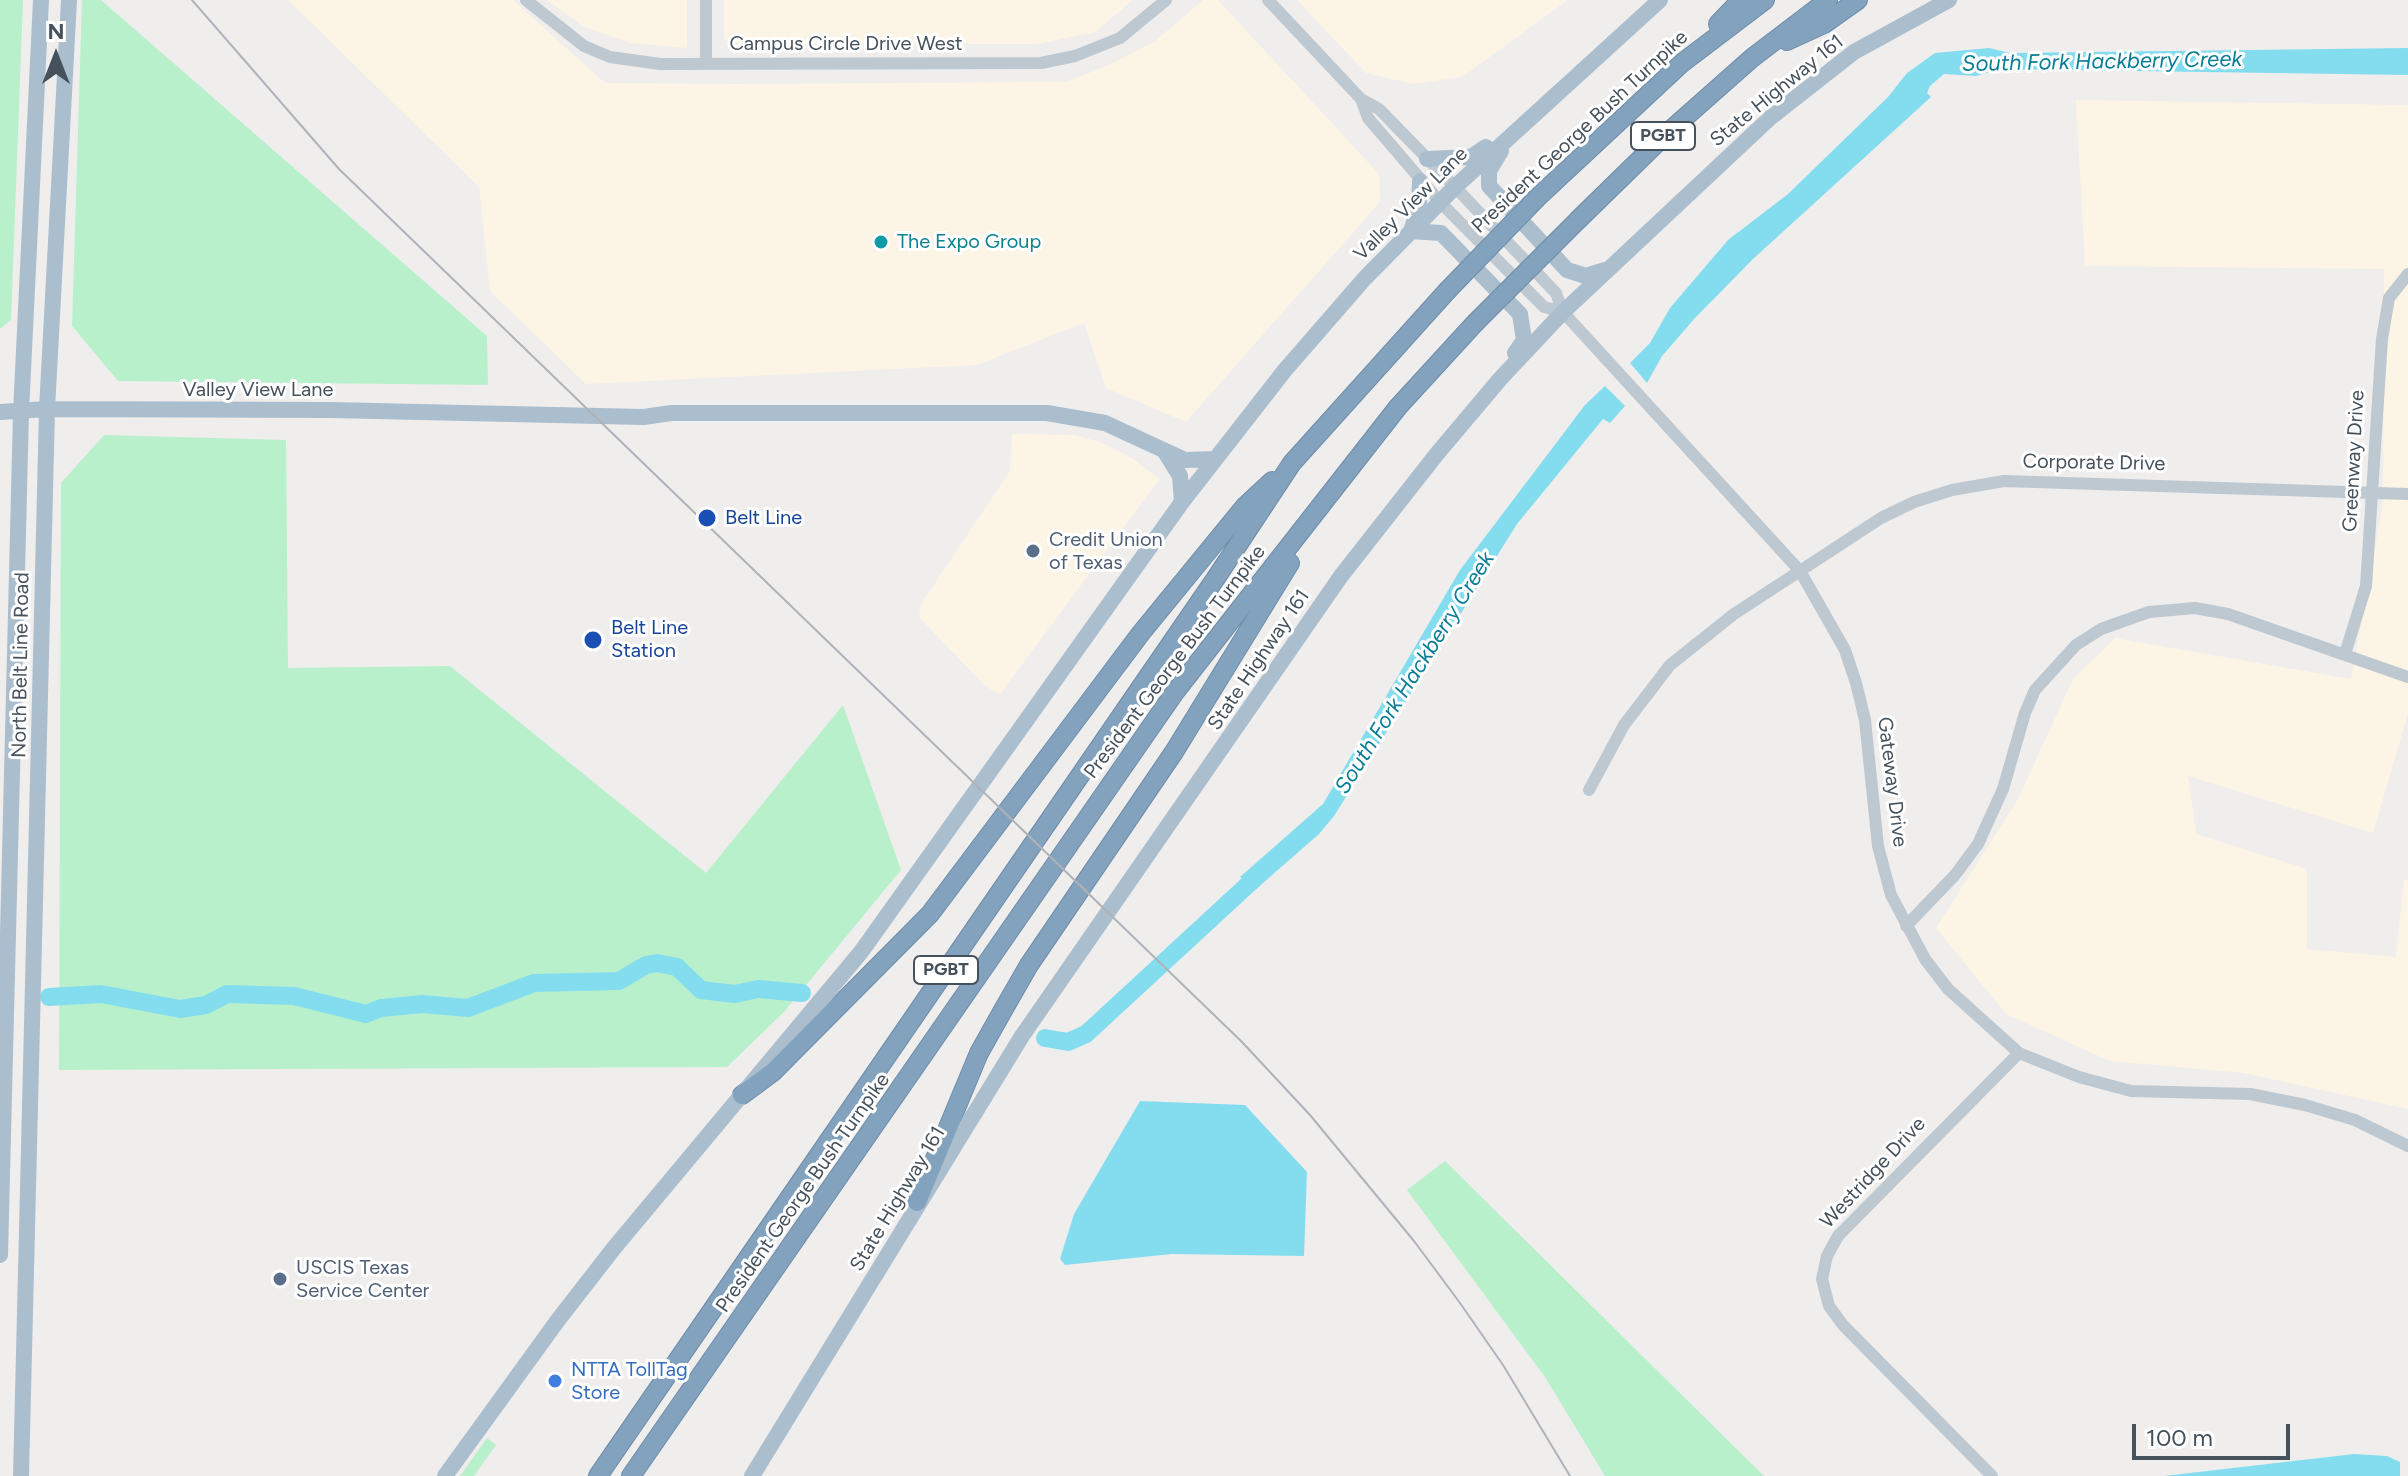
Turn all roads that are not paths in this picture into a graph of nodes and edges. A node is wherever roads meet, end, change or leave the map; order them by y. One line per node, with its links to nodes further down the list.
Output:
1 (41, 0): 29 (main road, North Belt Line Road)
2 (69, 0): 27 (main road, North Belt Line Road)
3 (526, 0): 14 (street, Campus Circle Drive West)
4 (706, 0): 14 (street)
5 (1166, 0): 14 (street, Campus Circle Drive West)
6 (1268, 0): 16 (street, Gateway Drive)
7 (1660, 0): 17 (main road, Valley View Lane)
8 (1741, 0): 15 (highway)
9 (1765, 0): 15 (highway, President George Bush Turnpike / PGBT)
10 (1828, 0): 13 (highway, President George Bush Turnpike / PGBT)
11 (1858, 0): 13 (highway)
12 (1949, 0): 23 (main road, State Highway 161)
13 (1752, 58): 33 (highway, President George Bush Turnpike / PGBT, bridge)
14 (706, 63)
15 (1682, 63): 32 (highway, President George Bush Turnpike / PGBT, bridge)
16 (1361, 99): 18 (street, Gateway Drive); 19 (street, Gateway Drive)
17 (1512, 132): 18 (main road); 20 (main road, Valley View Lane); 23 (main road)
18 (1427, 159): 20 (street, Gateway Drive)
19 (1420, 181): 21 (street, Gateway Drive); 22 (main road)
20 (1455, 187): 21 (main road, Valley View Lane); 25 (street, Gateway Drive)
21 (1440, 202): 22 (main road, Valley View Lane); 25 (street, Gateway Drive)
22 (1411, 231): 26 (main road); 31 (main road, Valley View Lane)
23 (1609, 268): 25 (main road, State Highway 161)
24 (2408, 274): 34 (street, Greenway Drive)
25 (1563, 312): 26 (main road, State Highway 161); 37 (street, Gateway Drive)
26 (1500, 379): 45 (main road, State Highway 161)
27 (47, 409): 29 (main road, Valley View Lane); 30 (main road, Valley View Lane); 47 (main road, North Belt Line Road)
28 (0, 412): 29 (main road, Valley View Lane)
29 (21, 412): 46 (main road, North Belt Line Road)
30 (1164, 452): 31 (main road, Valley View Lane); 36 (main road)
31 (1214, 459): 36 (main road)
32 (1292, 463): 43 (highway); 49 (highway, President George Bush Turnpike / PGBT)
33 (1340, 480): 45 (highway); 50 (highway, President George Bush Turnpike / PGBT)
34 (2374, 493): 35 (street, Corporate Drive); 37 (street, Corporate Drive); 38 (street, Greenway Drive)
35 (2408, 494)
36 (1182, 502): 43 (main road)
37 (1800, 571): 40 (street, Corporate Drive); 41 (street, Gateway Drive)
38 (2345, 654): 39 (street); 41 (street)
39 (2408, 677)
40 (1589, 790)
41 (1906, 926): 42 (street, Gateway Drive)
42 (2019, 1053): 44 (street, Gateway Drive); 52 (street, Westridge Drive)
43 (742, 1095): 48 (main road)
44 (2408, 1146)
45 (917, 1202): 51 (main road, State Highway 161)
46 (0, 1255)
47 (21, 1476)
48 (445, 1476)
49 (598, 1476)
50 (631, 1476)
51 (752, 1476)
52 (1992, 1476)

